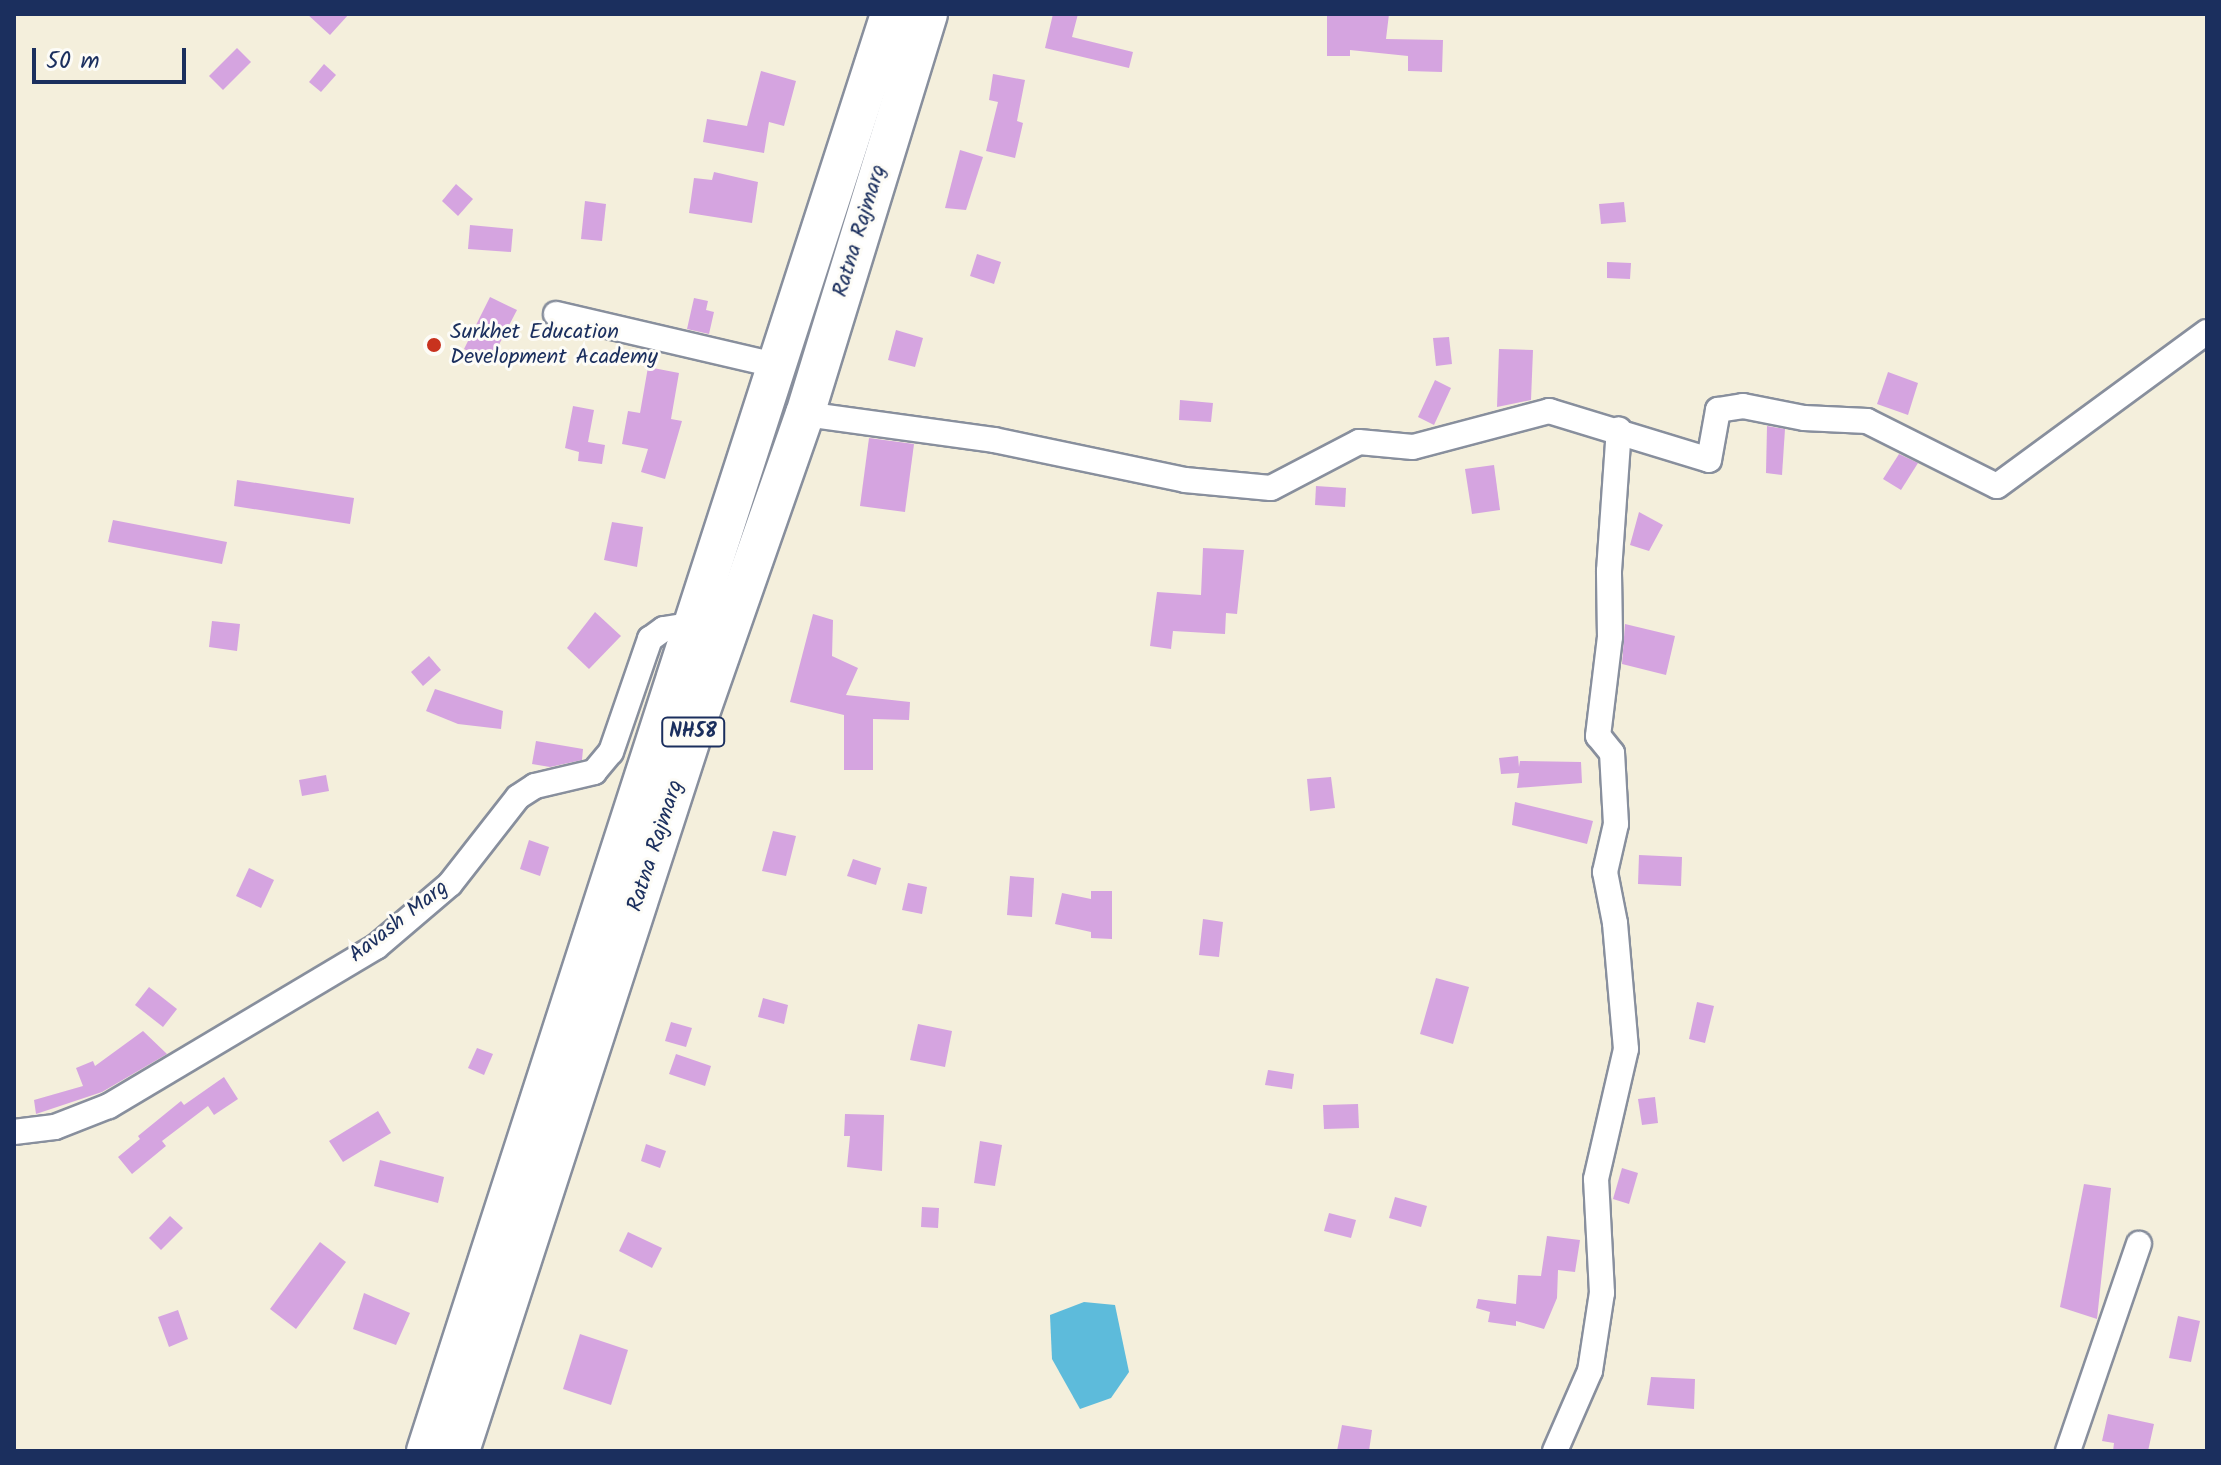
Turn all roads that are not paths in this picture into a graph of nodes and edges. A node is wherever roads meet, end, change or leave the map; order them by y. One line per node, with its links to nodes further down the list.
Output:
1 (890, 14): 5 (main road, Ratna Rajmarg / NH58)
2 (928, 14): 6 (main road, Ratna Rajmarg / NH58)
3 (556, 314): 5 (street)
4 (2207, 332): 7 (street)
5 (776, 365): 8 (main road, Ratna Rajmarg / NH58)
6 (805, 414): 7 (street); 12 (main road, Ratna Rajmarg / NH58)
7 (1619, 429): 13 (street)
8 (689, 625): 9 (street, Aavash Marg); 11 (main road, Ratna Rajmarg / NH58)
9 (14, 1132)
10 (2139, 1244): 14 (street)
11 (426, 1451)
12 (460, 1451)
13 (1555, 1451)
14 (2068, 1451)

